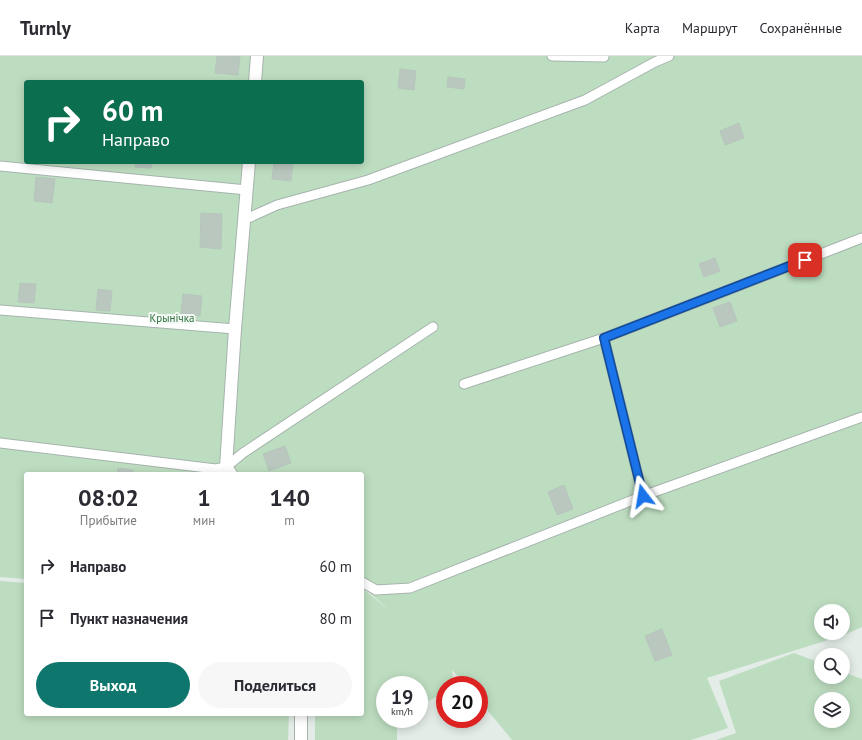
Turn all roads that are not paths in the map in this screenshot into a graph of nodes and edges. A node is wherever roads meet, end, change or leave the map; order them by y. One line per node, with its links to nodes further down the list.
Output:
1 (257, 56): 5 (street)
2 (552, 56): 4 (lane)
3 (669, 56): 9 (lane)
4 (604, 57)
5 (255, 80)
6 (249, 164): 8 (street)
7 (0, 166): 8 (lane)
8 (247, 190): 9 (street)
9 (246, 219): 13 (street)
10 (862, 238): 14 (lane)
11 (0, 310): 13 (lane)
12 (432, 327): 18 (lane)
13 (235, 329): 18 (street)
14 (604, 338): 15 (lane); 19 (lane)
15 (464, 384)
16 (862, 417): 19 (lane)
17 (0, 443): 18 (lane)
18 (228, 470)
19 (643, 496): 20 (lane)
20 (364, 583)
21 (301, 716): 22 (street)
22 (301, 740)

